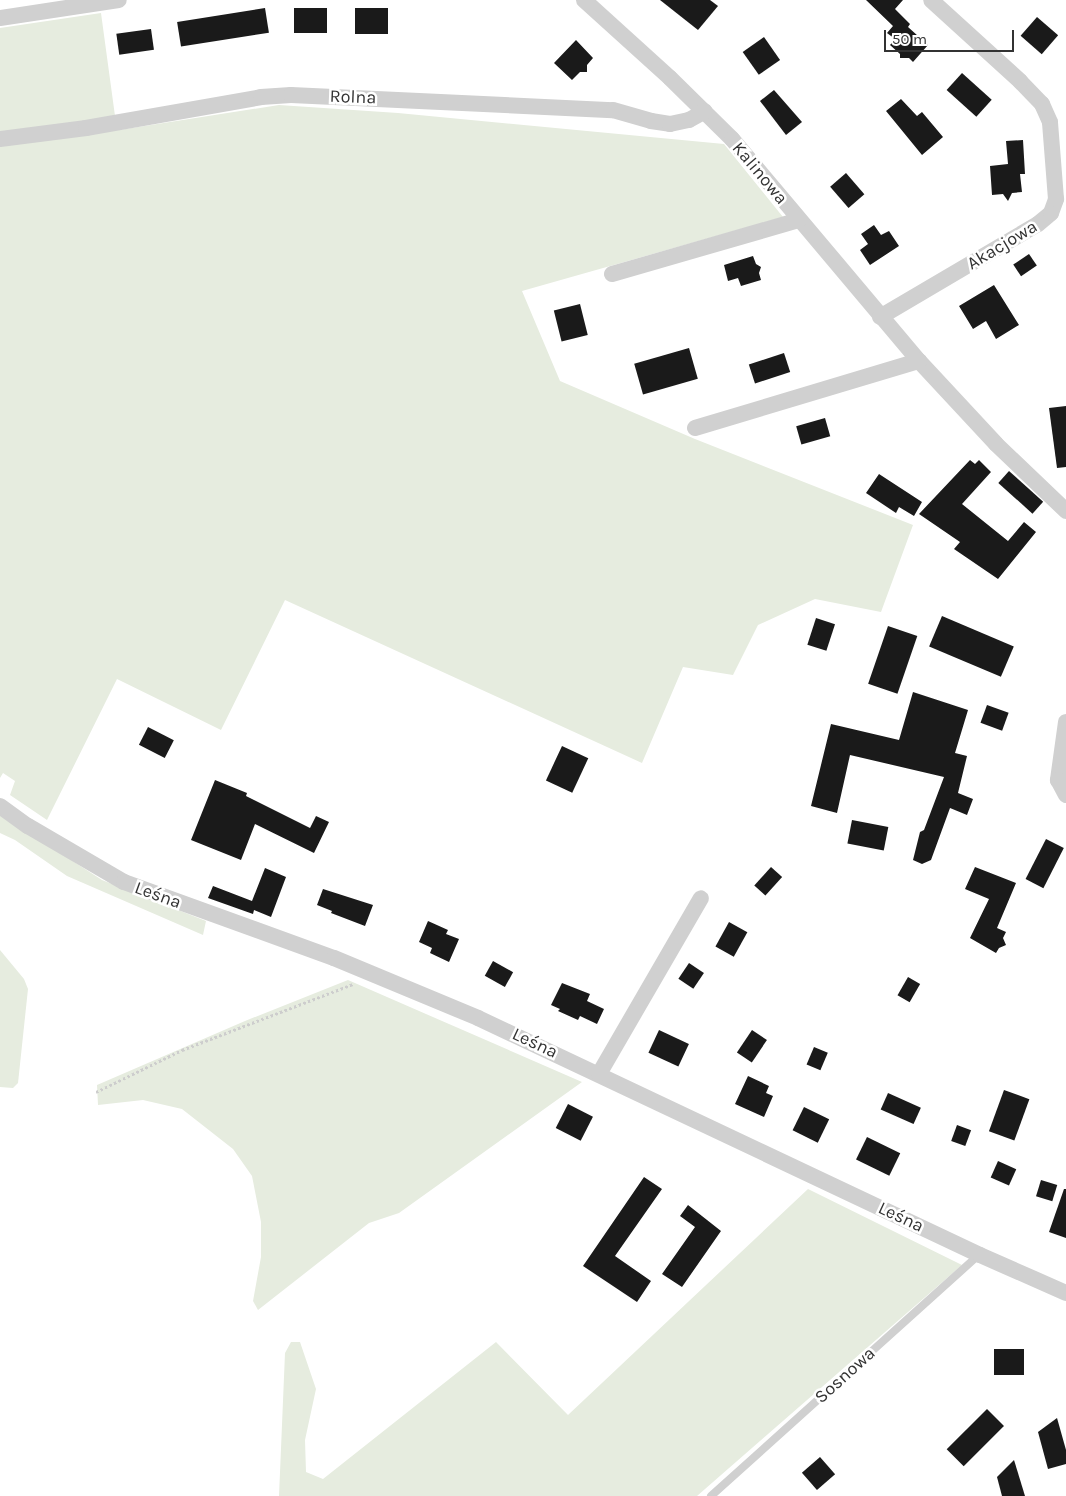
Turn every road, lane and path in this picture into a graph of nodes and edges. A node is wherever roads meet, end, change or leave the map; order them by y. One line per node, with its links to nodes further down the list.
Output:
1 (119, 0): 4 (street)
2 (584, 0): 5 (street, Kalinowa)
3 (932, 0): 9 (street, Akacjowa)
4 (0, 18)
5 (705, 111): 6 (street, Rolna); 7 (street, Kalinowa)
6 (0, 139)
7 (799, 220): 8 (street); 9 (street, Kalinowa)
8 (612, 274)
9 (880, 317): 10 (street, Kalinowa)
10 (919, 362): 11 (street); 12 (street, Kalinowa)
11 (696, 428)
12 (1066, 511)
13 (1066, 722): 14 (street)
14 (1066, 795)
15 (0, 806): 17 (street, Leśna)
16 (701, 898): 18 (street)
17 (364, 970): 18 (street, Leśna); 19 (path)
18 (599, 1074): 20 (street, Leśna)
19 (96, 1092)
20 (980, 1255): 21 (street, Leśna); 22 (lane, Sosnowa)
21 (1066, 1293)
22 (711, 1496)

